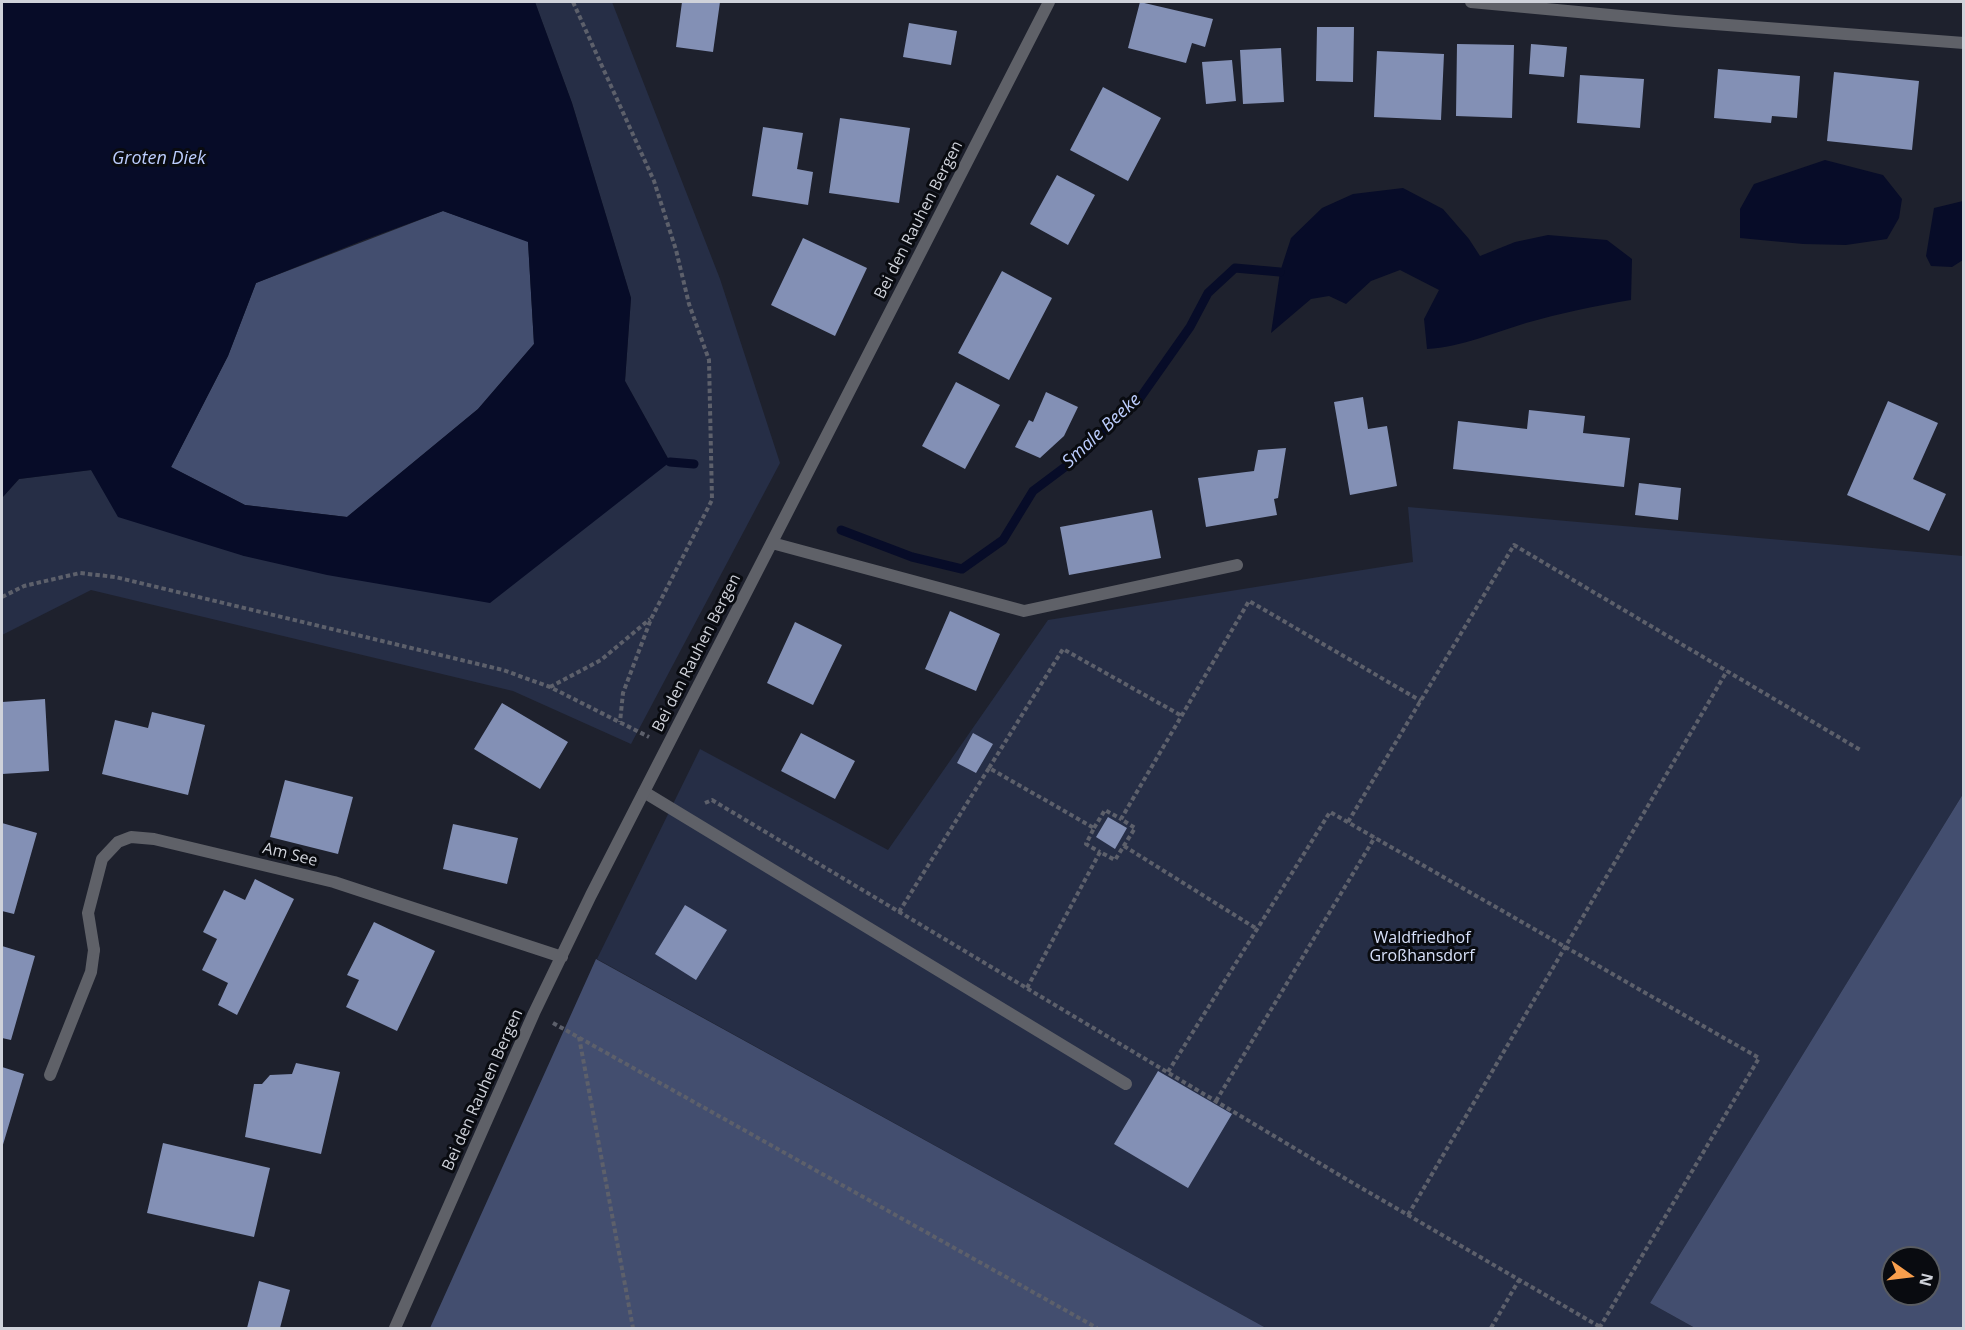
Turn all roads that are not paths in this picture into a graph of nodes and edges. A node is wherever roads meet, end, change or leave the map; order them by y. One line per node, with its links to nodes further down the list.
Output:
1 (1049, 2): 4 (street, Bei den Rauhen Bergen)
2 (1471, 2): 3 (street)
3 (1964, 43)
4 (772, 543): 5 (street); 6 (street, Bei den Rauhen Bergen)
5 (1237, 564)
6 (644, 792): 7 (street, Bei den Rauhen Bergen); 9 (street)
7 (562, 957): 8 (street, Am See); 10 (street, Bei den Rauhen Bergen)
8 (50, 1075)
9 (1126, 1084)
10 (395, 1329)

